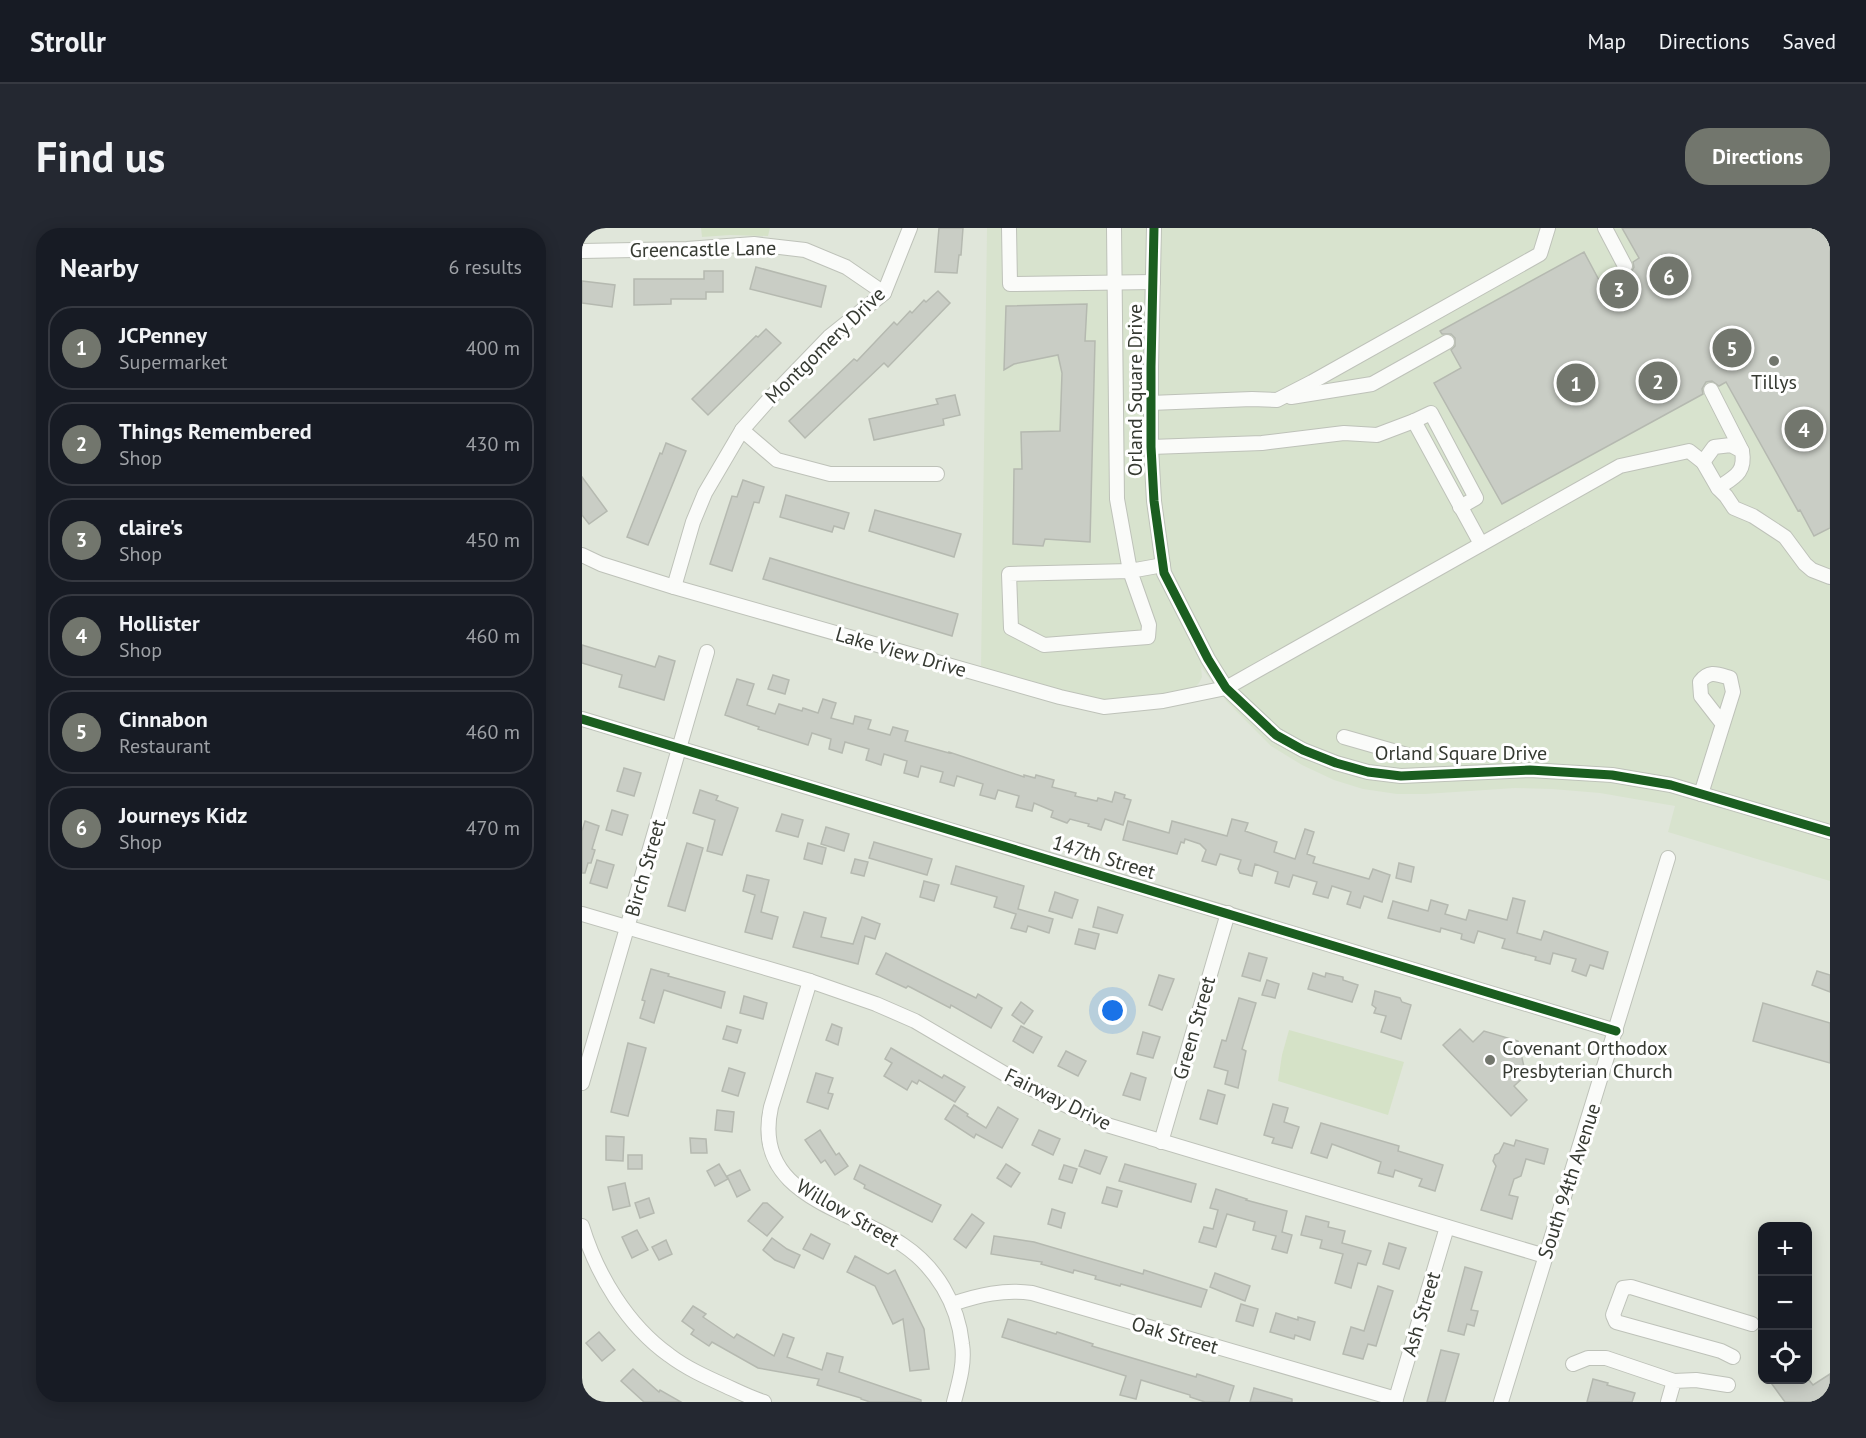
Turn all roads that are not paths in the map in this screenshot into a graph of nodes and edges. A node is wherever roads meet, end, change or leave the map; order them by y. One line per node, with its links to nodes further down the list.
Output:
1 (910, 228): 11 (street, Montgomery Drive)
2 (1009, 228): 10 (street)
3 (1114, 228): 10 (street)
4 (1154, 228): 9 (street, Orland Square Drive)
5 (1548, 228): 14 (street)
6 (1605, 228): 8 (street)
7 (582, 251): 11 (street, Greencastle Lane)
8 (1625, 266)
9 (1153, 282): 10 (street); 15 (street, Orland Square Drive)
10 (1115, 283): 29 (street)
11 (884, 293): 17 (street, Montgomery Drive)
12 (1447, 342): 14 (street)
13 (1711, 390): 19 (street)
14 (1277, 400): 15 (street)
15 (1150, 403): 18 (street, Orland Square Drive)
16 (1414, 421): 18 (street); 21 (street); 22 (street)
17 (742, 430): 23 (street); 31 (street, Montgomery Drive)
18 (1152, 447): 28 (street, Orland Square Drive)
19 (1742, 451): 20 (street); 24 (street)
20 (1703, 462): 24 (street); 26 (street, Lake View Drive)
21 (1458, 463): 22 (street); 25 (street)
22 (1441, 472): 25 (street)
23 (937, 474)
24 (1718, 488): 30 (street)
25 (1460, 507): 26 (street)
26 (1481, 544): 33 (street, Lake View Drive)
27 (582, 555): 31 (street, Lake View Drive)
28 (1163, 565): 29 (street); 33 (street, Orland Square Drive)
29 (1130, 570): 29 (street)
30 (1830, 577)
31 (674, 587): 33 (street, Lake View Drive)
32 (707, 652): 37 (street, Birch Street)
33 (1226, 688): 39 (street, Orland Square Drive)
34 (582, 719): 37 (street, 147th Street)
35 (1722, 723): 39 (street)
36 (1344, 737): 38 (street)
37 (680, 748): 42 (street, 147th Street); 44 (street, Birch Street)
38 (1407, 755)
39 (1701, 794): 40 (street, Orland Square Drive)
40 (1830, 832)
41 (1668, 858): 46 (street, South 94th Avenue)
42 (1228, 913): 46 (street, 147th Street); 48 (street, Green Street)
43 (582, 914): 44 (street, Fairway Drive)
44 (627, 928): 45 (street, Fairway Drive); 47 (street, Birch Street)
45 (810, 981): 48 (street, Fairway Drive); 52 (street, Willow Street)
46 (1616, 1031): 51 (street, South 94th Avenue)
47 (582, 1083)
48 (1161, 1142): 50 (street, Fairway Drive)
49 (582, 1226): 59 (street)
50 (1447, 1227): 51 (street, Fairway Drive); 58 (street, Ash Street)
51 (1545, 1256): 61 (street, South 94th Avenue)
52 (952, 1304): 58 (street, Oak Street); 60 (street, Willow Street)
53 (1752, 1324): 54 (street)
54 (1733, 1357)
55 (1574, 1364): 56 (street)
56 (1674, 1381): 57 (street); 62 (street)
57 (1728, 1384)
58 (1395, 1401)
59 (764, 1402)
60 (954, 1402)
61 (1501, 1402)
62 (1668, 1402)

